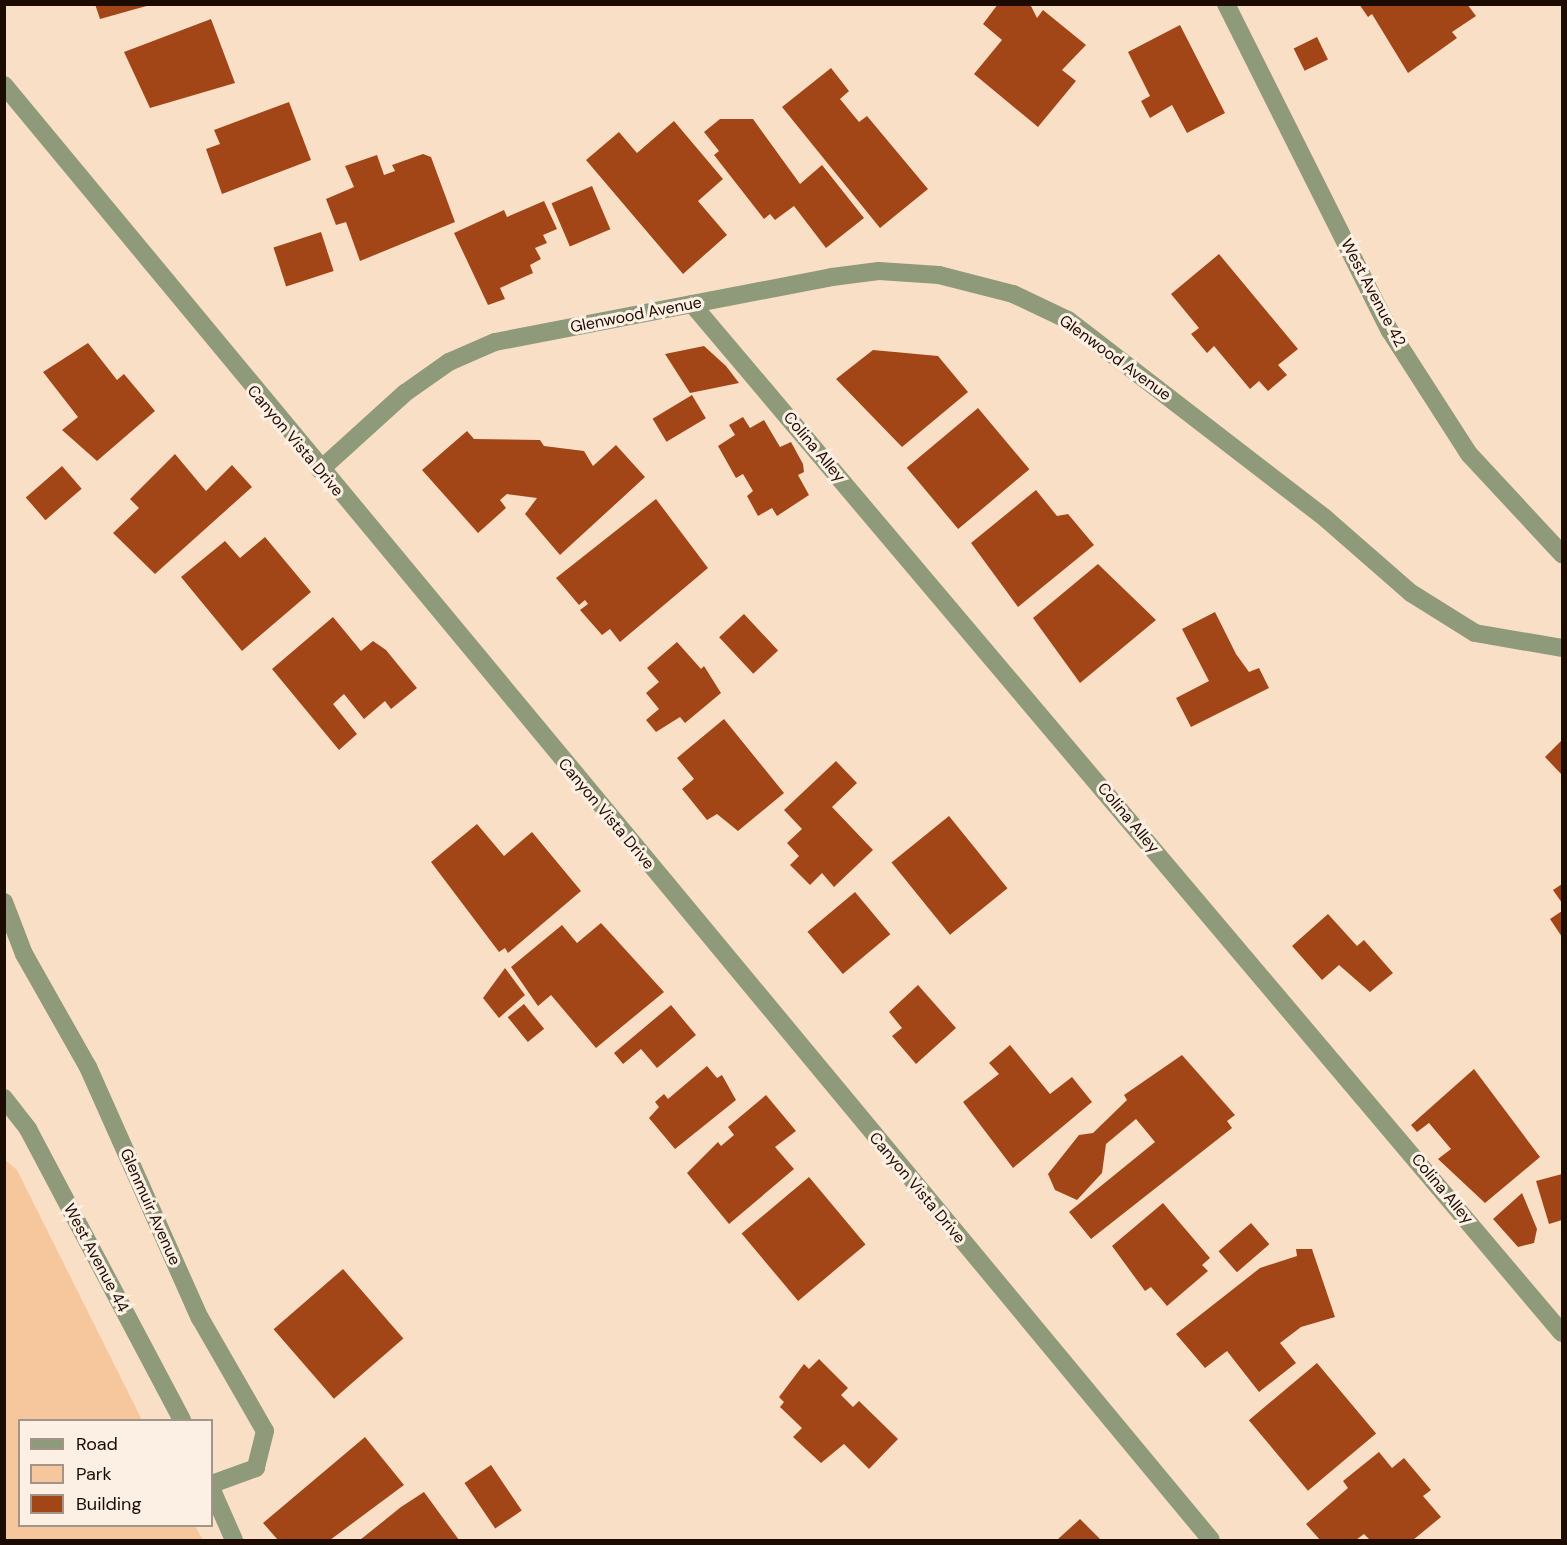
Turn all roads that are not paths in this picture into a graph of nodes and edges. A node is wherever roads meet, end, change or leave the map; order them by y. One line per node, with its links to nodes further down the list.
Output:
1 (1226, 4): 5 (street, West Avenue 42)
2 (4, 86): 4 (street, Canyon Vista Drive)
3 (692, 304): 4 (street, Glenwood Avenue); 6 (street, Glenwood Avenue); 9 (street, Colina Alley)
4 (320, 470): 14 (street, Canyon Vista Drive)
5 (1563, 554)
6 (1563, 648)
7 (4, 903): 11 (street, Glenmuir Avenue)
8 (4, 1098): 10 (street, West Avenue 44)
9 (1563, 1333)
10 (181, 1419)
11 (213, 1484)
12 (213, 1492): 13 (street)
13 (234, 1540)
14 (1211, 1540)

